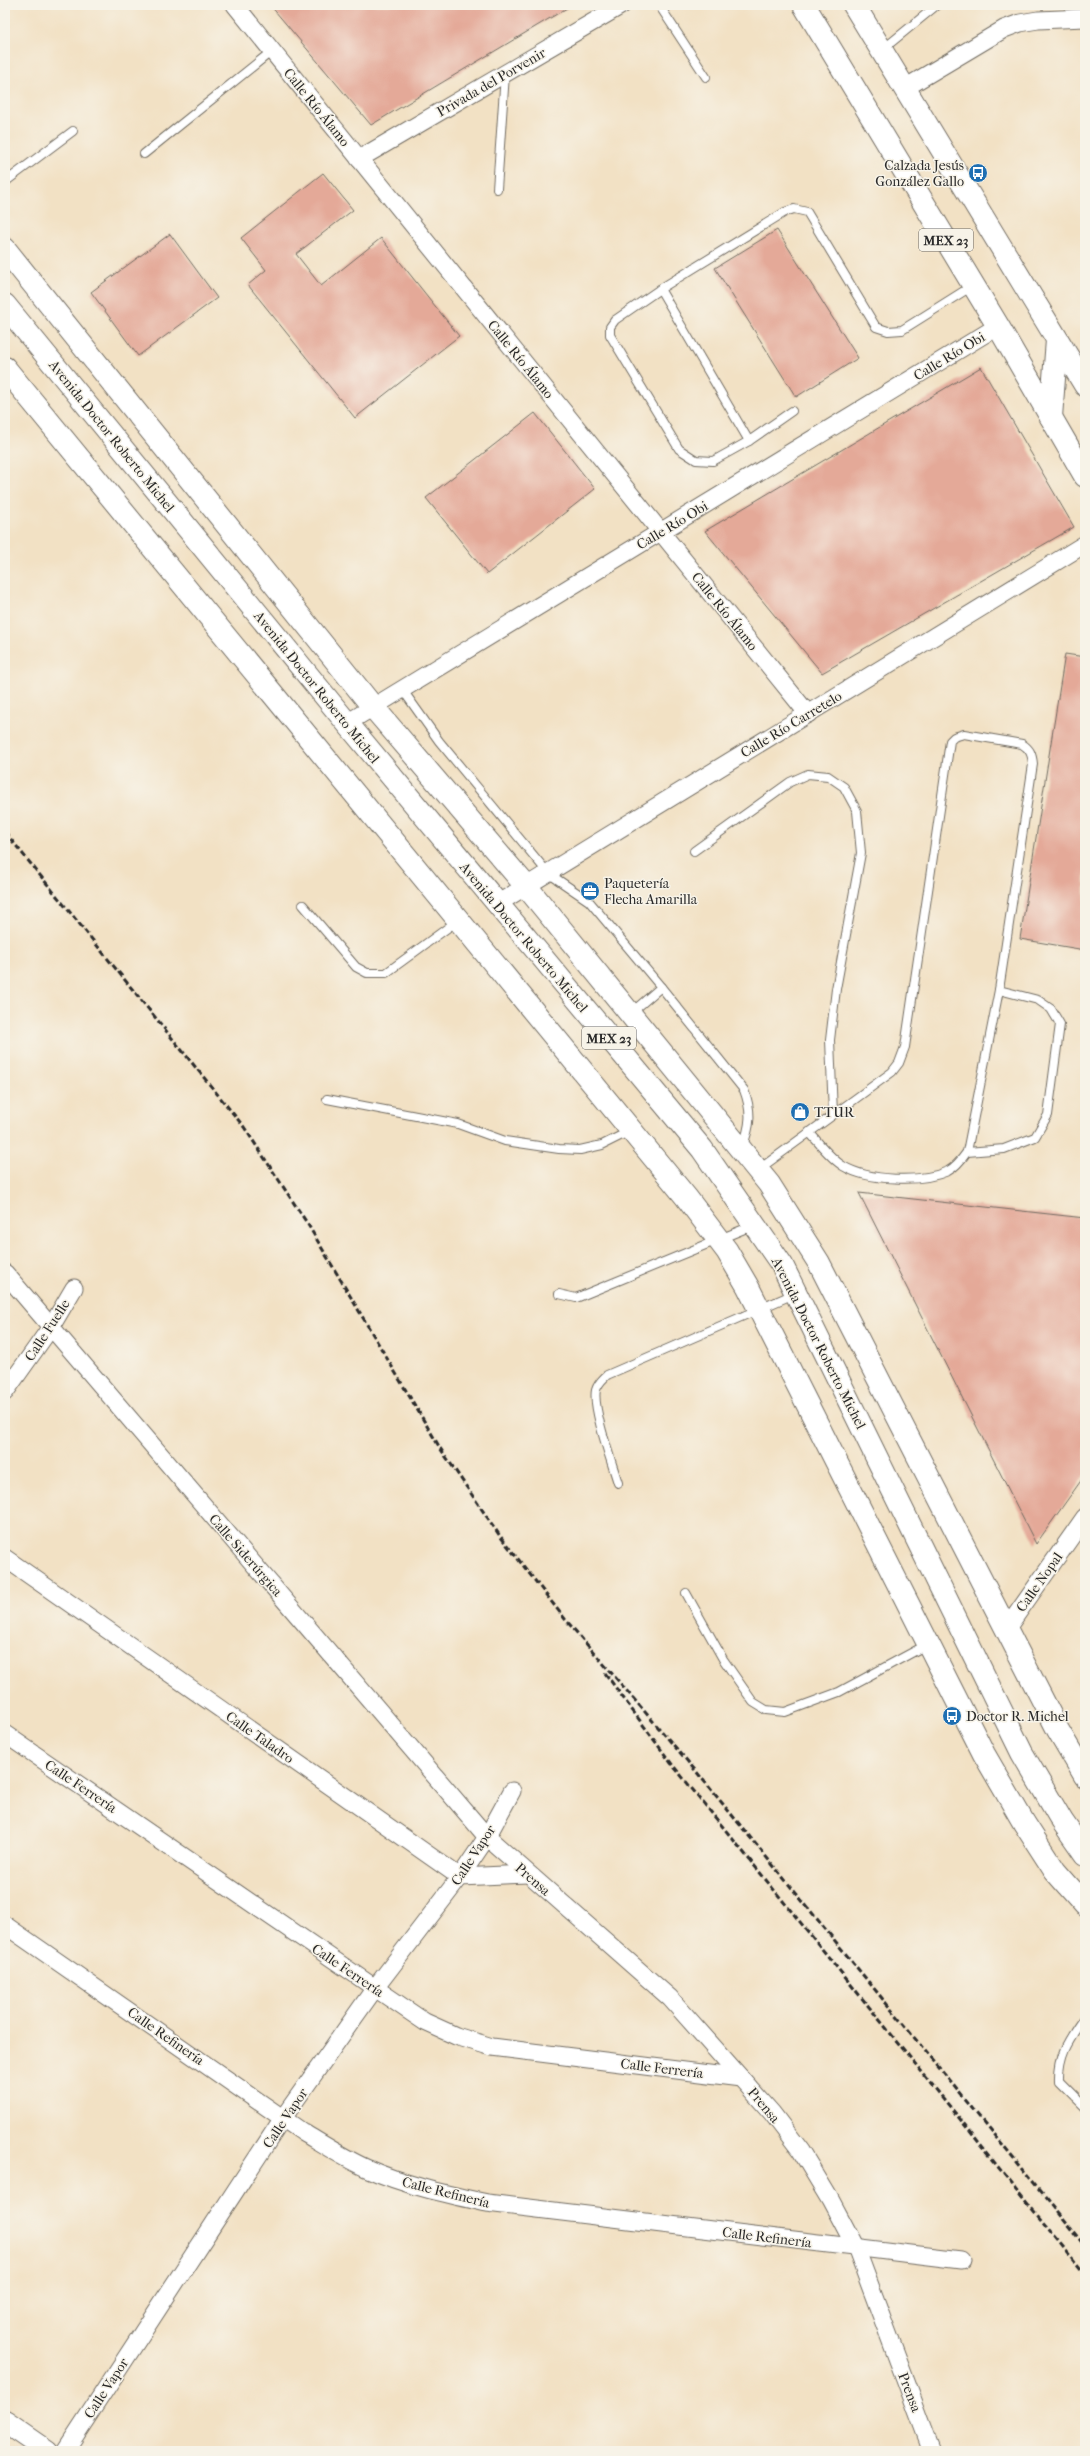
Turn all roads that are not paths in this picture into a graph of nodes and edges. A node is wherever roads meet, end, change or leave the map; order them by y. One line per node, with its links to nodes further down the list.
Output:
1 (235, 5): 8 (street, Calle Río Álamo)
2 (622, 5): 10 (street, Privada del Porvenir)
3 (659, 5): 11 (lane)
4 (804, 5): 19 (main road, MEX 23)
5 (854, 5): 9 (main road, MEX 23)
6 (937, 5): 9 (lane)
7 (1085, 18): 12 (street)
8 (272, 51): 14 (lane); 15 (street, Calle Río Álamo)
9 (882, 51): 12 (main road, MEX 23)
10 (505, 74): 15 (street, Privada del Porvenir); 17 (lane)
11 (706, 77)
12 (905, 88): 23 (main road, MEX 23)
13 (73, 131): 16 (lane)
14 (144, 154)
15 (359, 159): 30 (street, Calle Río Álamo)
16 (5, 182)
17 (497, 189)
18 (5, 248): 33 (main road)
19 (973, 285): 20 (lane); 22 (main road, MEX 23)
20 (660, 289): 28 (lane); 28 (lane)
21 (5, 305): 35 (main road, Avenida Doctor Roberto Michel / MEX 23)
22 (998, 326): 27 (main road, MEX 23); 30 (street, Calle Río Obi)
23 (1057, 340): 25 (main road, MEX 23); 27 (main road)
24 (5, 368): 41 (main road)
25 (1085, 385)
26 (792, 412): 28 (lane)
27 (1051, 417): 29 (main road, MEX 23)
28 (749, 441)
29 (1085, 476)
30 (660, 532): 32 (street, Calle Río Obi); 34 (street, Calle Río Álamo)
31 (1085, 544): 34 (street, Calle Río Carretelo)
32 (402, 689): 33 (street, Calle Río Obi); 37 (lane)
33 (373, 707): 35 (street, Calle Río Obi); 38 (main road)
34 (808, 714): 37 (street, Calle Río Carretelo)
35 (346, 723): 39 (main road, Avenida Doctor Roberto Michel / MEX 23)
36 (694, 851): 46 (lane)
37 (548, 873): 38 (street, Calle Río Carretelo); 42 (lane)
38 (526, 886): 39 (street, Calle Río Carretelo); 44 (main road)
39 (497, 904): 52 (main road, Avenida Doctor Roberto Michel / MEX 23)
40 (302, 905): 41 (lane)
41 (458, 920): 47 (main road)
42 (662, 987): 44 (lane); 49 (lane)
43 (999, 990): 46 (lane); 50 (lane); 50 (lane)
44 (629, 1015): 49 (main road)
45 (327, 1099): 47 (lane)
46 (834, 1114): 48 (lane)
47 (631, 1130): 53 (main road)
48 (809, 1132): 50 (lane); 51 (lane)
49 (741, 1150): 51 (main road)
50 (967, 1152)
51 (757, 1171): 65 (main road)
52 (754, 1225): 53 (lane); 56 (main road, Avenida Doctor Roberto Michel / MEX 23)
53 (719, 1240): 57 (lane); 58 (main road)
54 (5, 1273): 59 (street, Calle Siderúrgica)
55 (74, 1288): 59 (street, Calle Fuelle)
56 (796, 1293): 58 (lane); 71 (main road, Avenida Doctor Roberto Michel / MEX 23)
57 (559, 1294)
58 (759, 1310): 61 (lane); 66 (main road)
59 (51, 1327): 60 (street, Calle Fuelle); 70 (street, Calle Siderúrgica)
60 (7, 1386)
61 (618, 1483)
62 (1085, 1517): 65 (street, Calle Nopal)
63 (5, 1558): 73 (street, Calle Taladro)
64 (686, 1593): 66 (lane)
65 (1007, 1628): 68 (main road)
66 (928, 1644): 74 (main road)
67 (5, 1734): 76 (street, Calle Ferrería)
68 (1085, 1776)
69 (512, 1791): 70 (street, Calle Vapor)
70 (487, 1837): 72 (street, Prensa); 73 (street, Calle Vapor)
71 (1085, 1854)
72 (527, 1874): 73 (street); 78 (street, Prensa)
73 (460, 1877): 76 (street, Calle Vapor)
74 (1085, 1905)
75 (5, 1925): 80 (street, Calle Refinería)
76 (375, 1988): 78 (street, Calle Ferrería); 80 (street, Calle Vapor)
77 (1085, 2016): 79 (lane)
78 (742, 2078): 81 (street, Prensa)
79 (1085, 2108)
80 (283, 2118): 81 (street, Calle Refinería); 85 (street, Calle Vapor)
81 (856, 2248): 82 (street, Calle Refinería); 86 (street, Prensa)
82 (961, 2260)
83 (5, 2422): 84 (main road)
84 (47, 2451)
85 (65, 2451)
86 (932, 2451)

